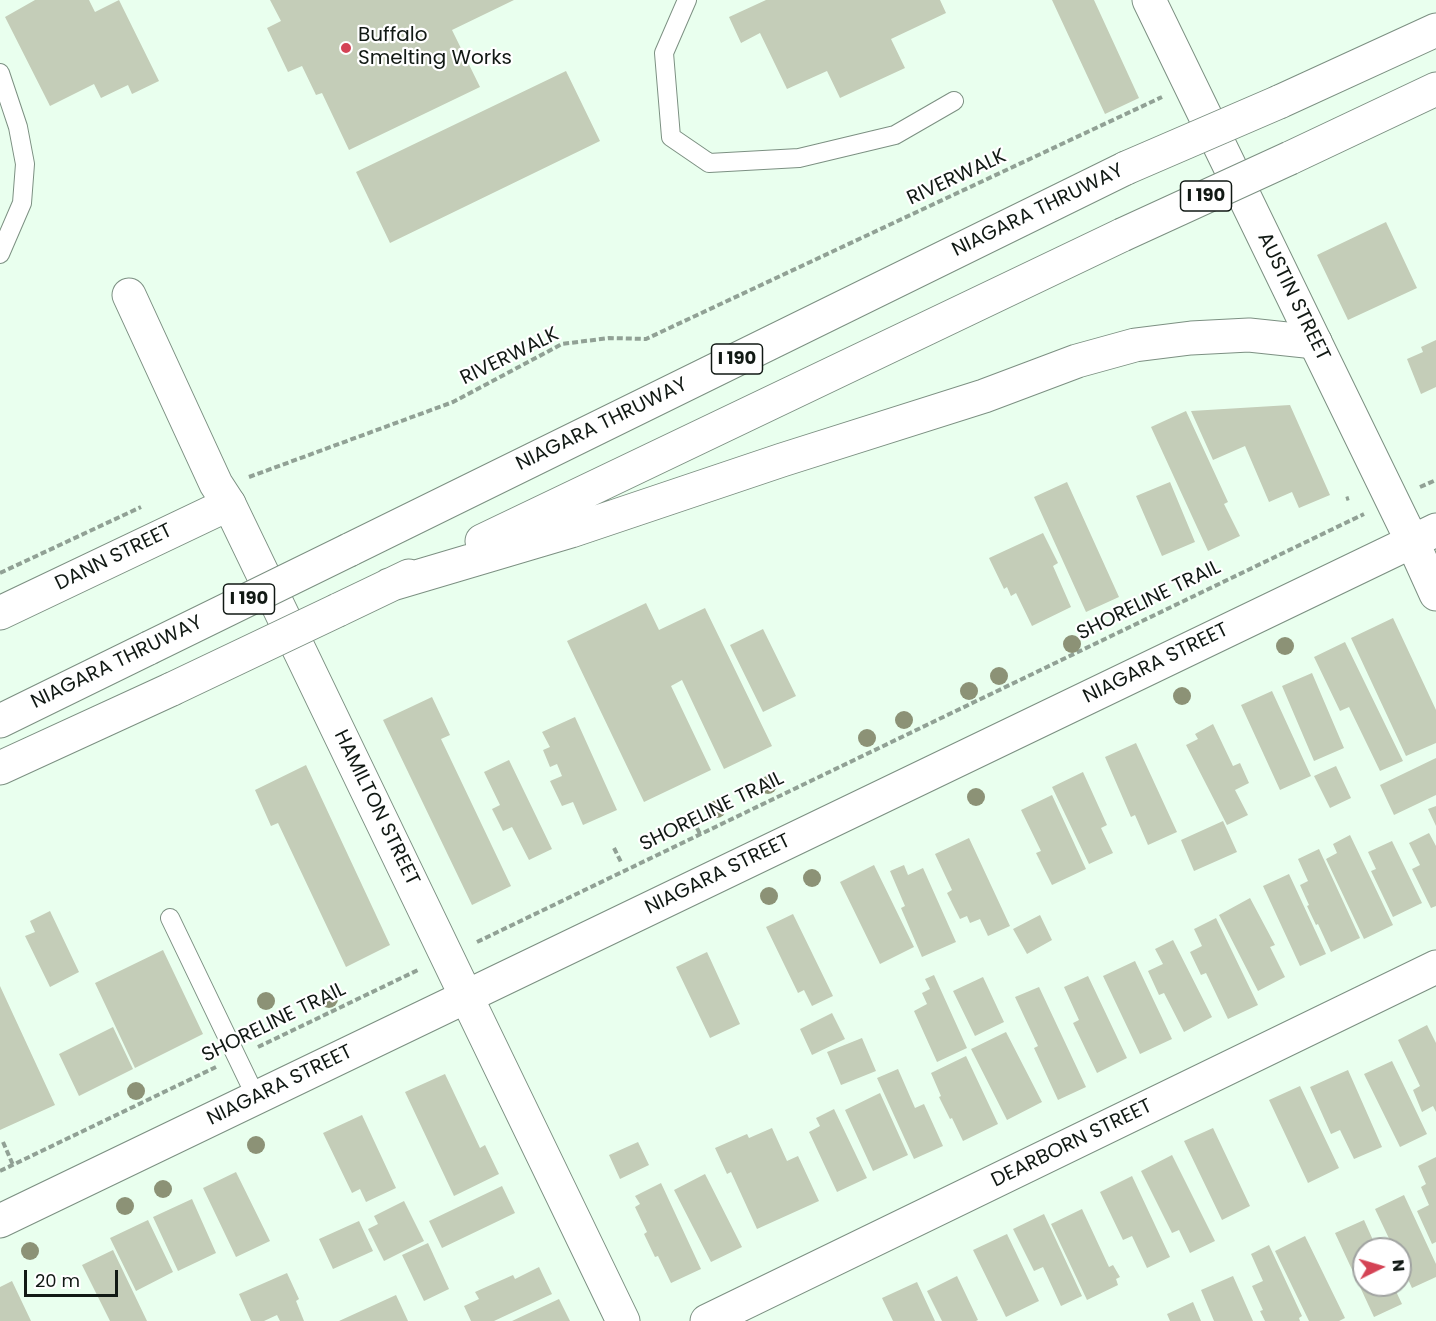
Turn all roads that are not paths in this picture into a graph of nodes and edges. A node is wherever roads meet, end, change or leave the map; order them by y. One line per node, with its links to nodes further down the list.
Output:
1 (687, 0): 6 (lane)
2 (1149, 0): 9 (main road, AUSTIN STREET)
3 (1428, 33): 15 (main road, NIAGARA THRUWAY / I 190, bridge)
4 (0, 72): 7 (lane)
5 (1436, 89): 12 (main road, I 190, bridge)
6 (954, 101)
7 (0, 254)
8 (129, 295): 10 (main road, HAMILTON STREET)
9 (1314, 342): 11 (main road, AUSTIN STREET); 12 (main road)
10 (222, 494): 14 (main road, DANN STREET); 19 (main road, HAMILTON STREET)
11 (1424, 536): 13 (main road, AUSTIN STREET); 19 (main road, NIAGARA STREET)
12 (389, 585): 16 (main road, I 190, bridge)
13 (1436, 594)
14 (0, 613)
15 (0, 721)
16 (0, 768)
17 (170, 918): 20 (lane)
18 (1436, 967): 23 (main road, DEARBORN STREET)
19 (466, 996): 20 (main road, NIAGARA STREET); 22 (main road, HAMILTON STREET)
20 (256, 1097): 21 (main road, NIAGARA STREET)
21 (0, 1221)
22 (623, 1321)
23 (707, 1321)

